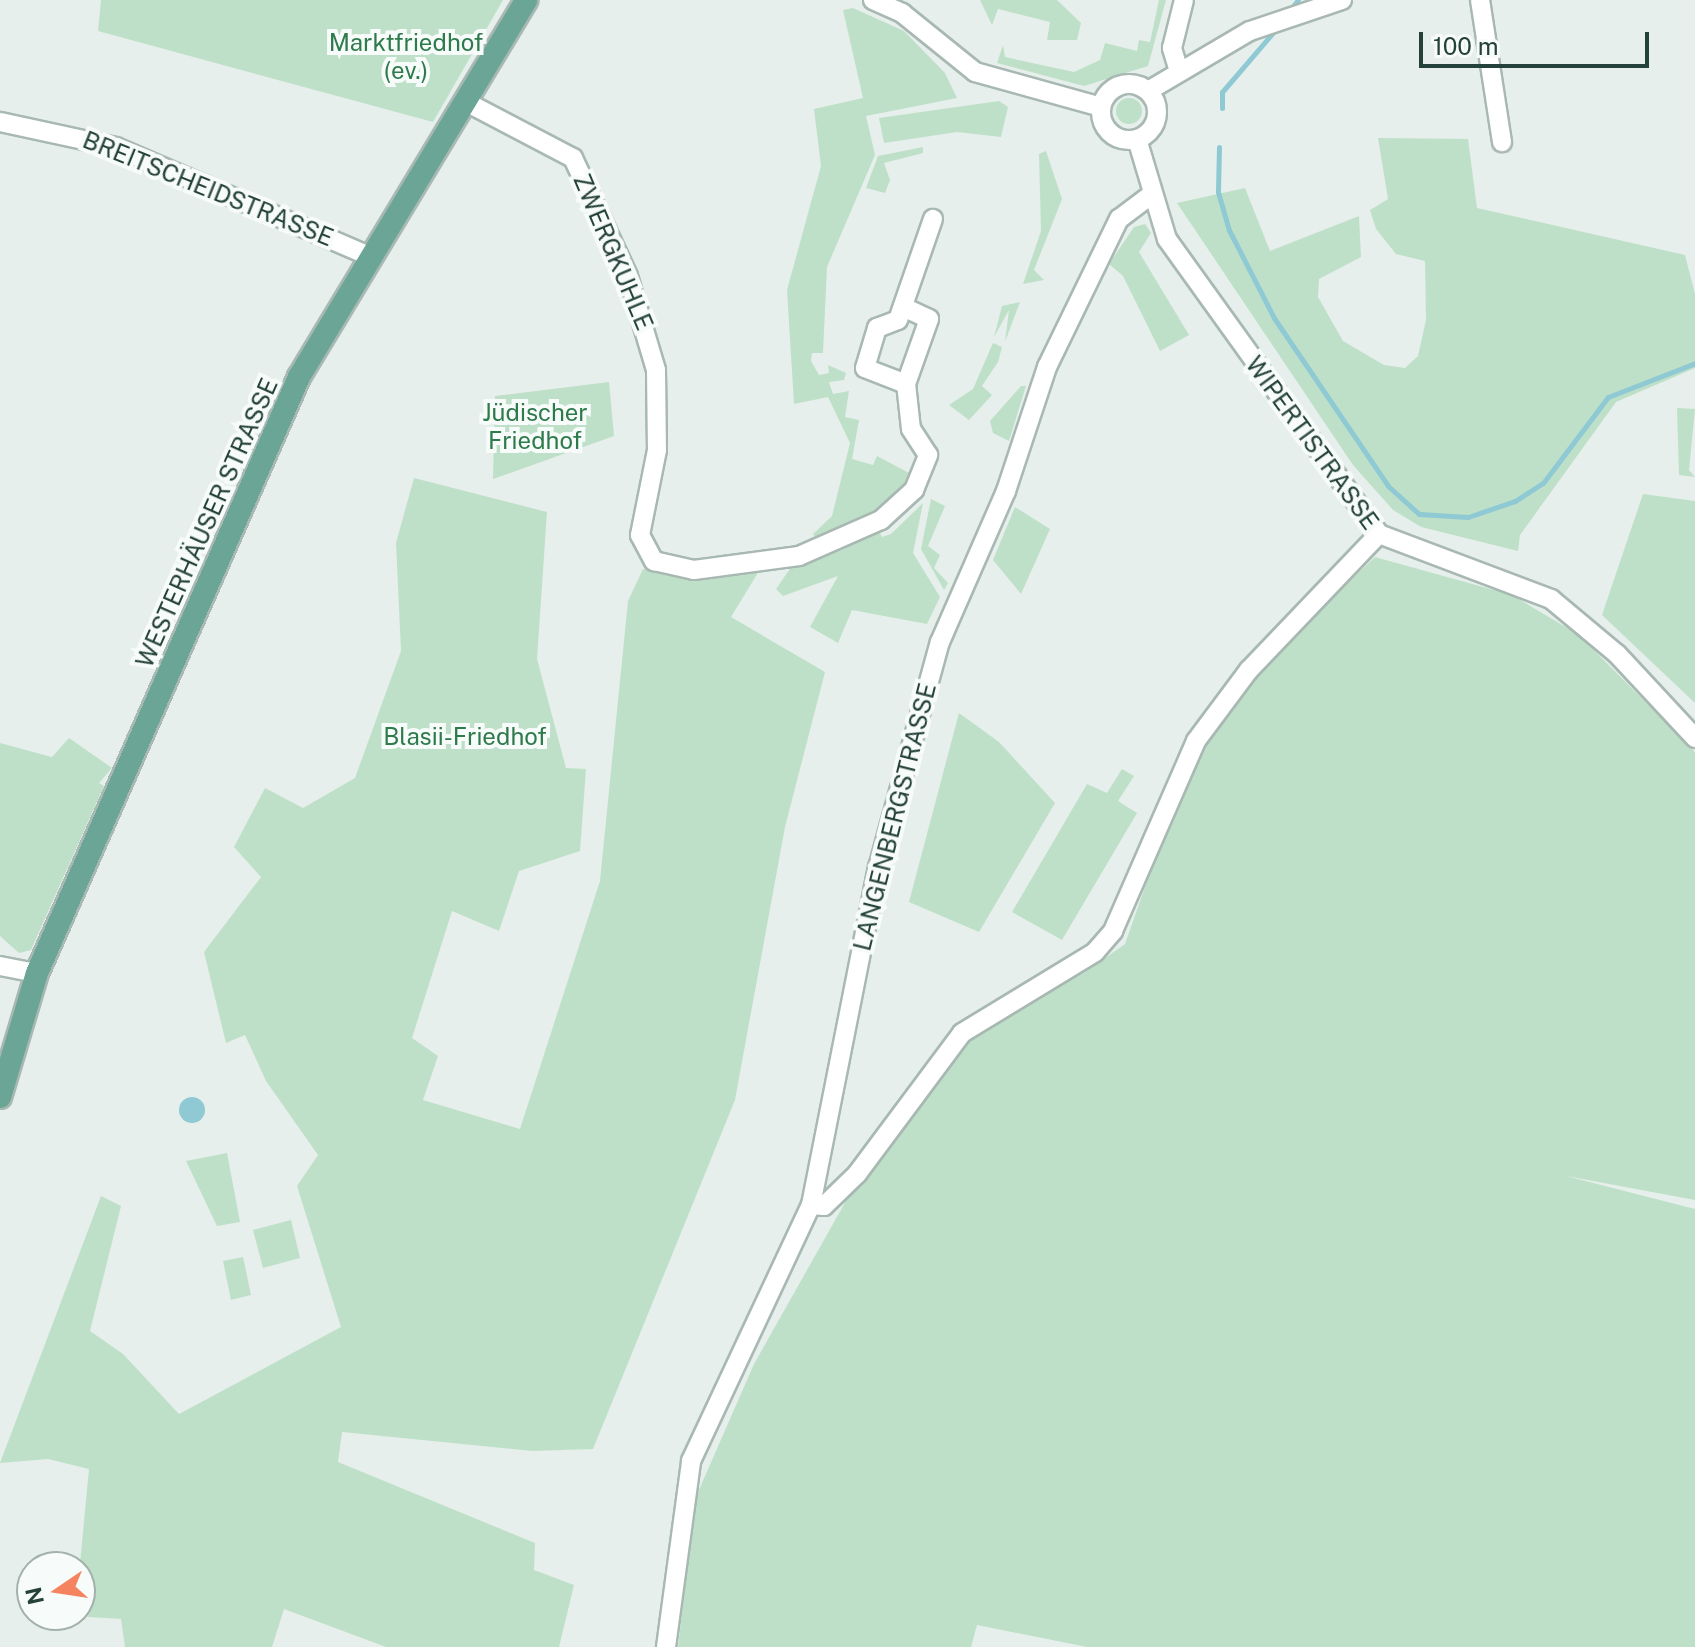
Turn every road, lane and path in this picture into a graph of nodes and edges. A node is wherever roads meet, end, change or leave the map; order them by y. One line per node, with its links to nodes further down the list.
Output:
1 (526, 0): 8 (main road, WESTERHÄUSER STRASSE)
2 (873, 0): 9 (street)
3 (1184, 0): 6 (street)
4 (1342, 0): 6 (street)
5 (1480, 0): 12 (street)
6 (1178, 68): 7 (street)
7 (1148, 91): 9 (street); 11 (street)
8 (464, 101): 15 (main road, WESTERHÄUSER STRASSE); 17 (street, ZWERGKUHLE)
9 (1101, 107): 11 (street)
10 (0, 122): 15 (street, BREITSCHEIDSTRASSE)
11 (1137, 139): 13 (street, WIPERTISTRASSE)
12 (1502, 142)
13 (1150, 196): 18 (street, WIPERTISTRASSE); 23 (street, LANGENBERGSTRASSE)
14 (933, 219): 16 (street)
15 (367, 255): 21 (main road, WESTERHÄUSER STRASSE)
16 (903, 307): 17 (street); 17 (street)
17 (906, 384)
18 (1379, 534): 19 (street, WIPERTISTRASSE); 23 (street)
19 (1695, 738)
20 (2, 959): 21 (street)
21 (37, 973): 22 (main road, WESTERHÄUSER STRASSE)
22 (0, 1097)
23 (811, 1205): 24 (street, LANGENBERGSTRASSE)
24 (666, 1647)

